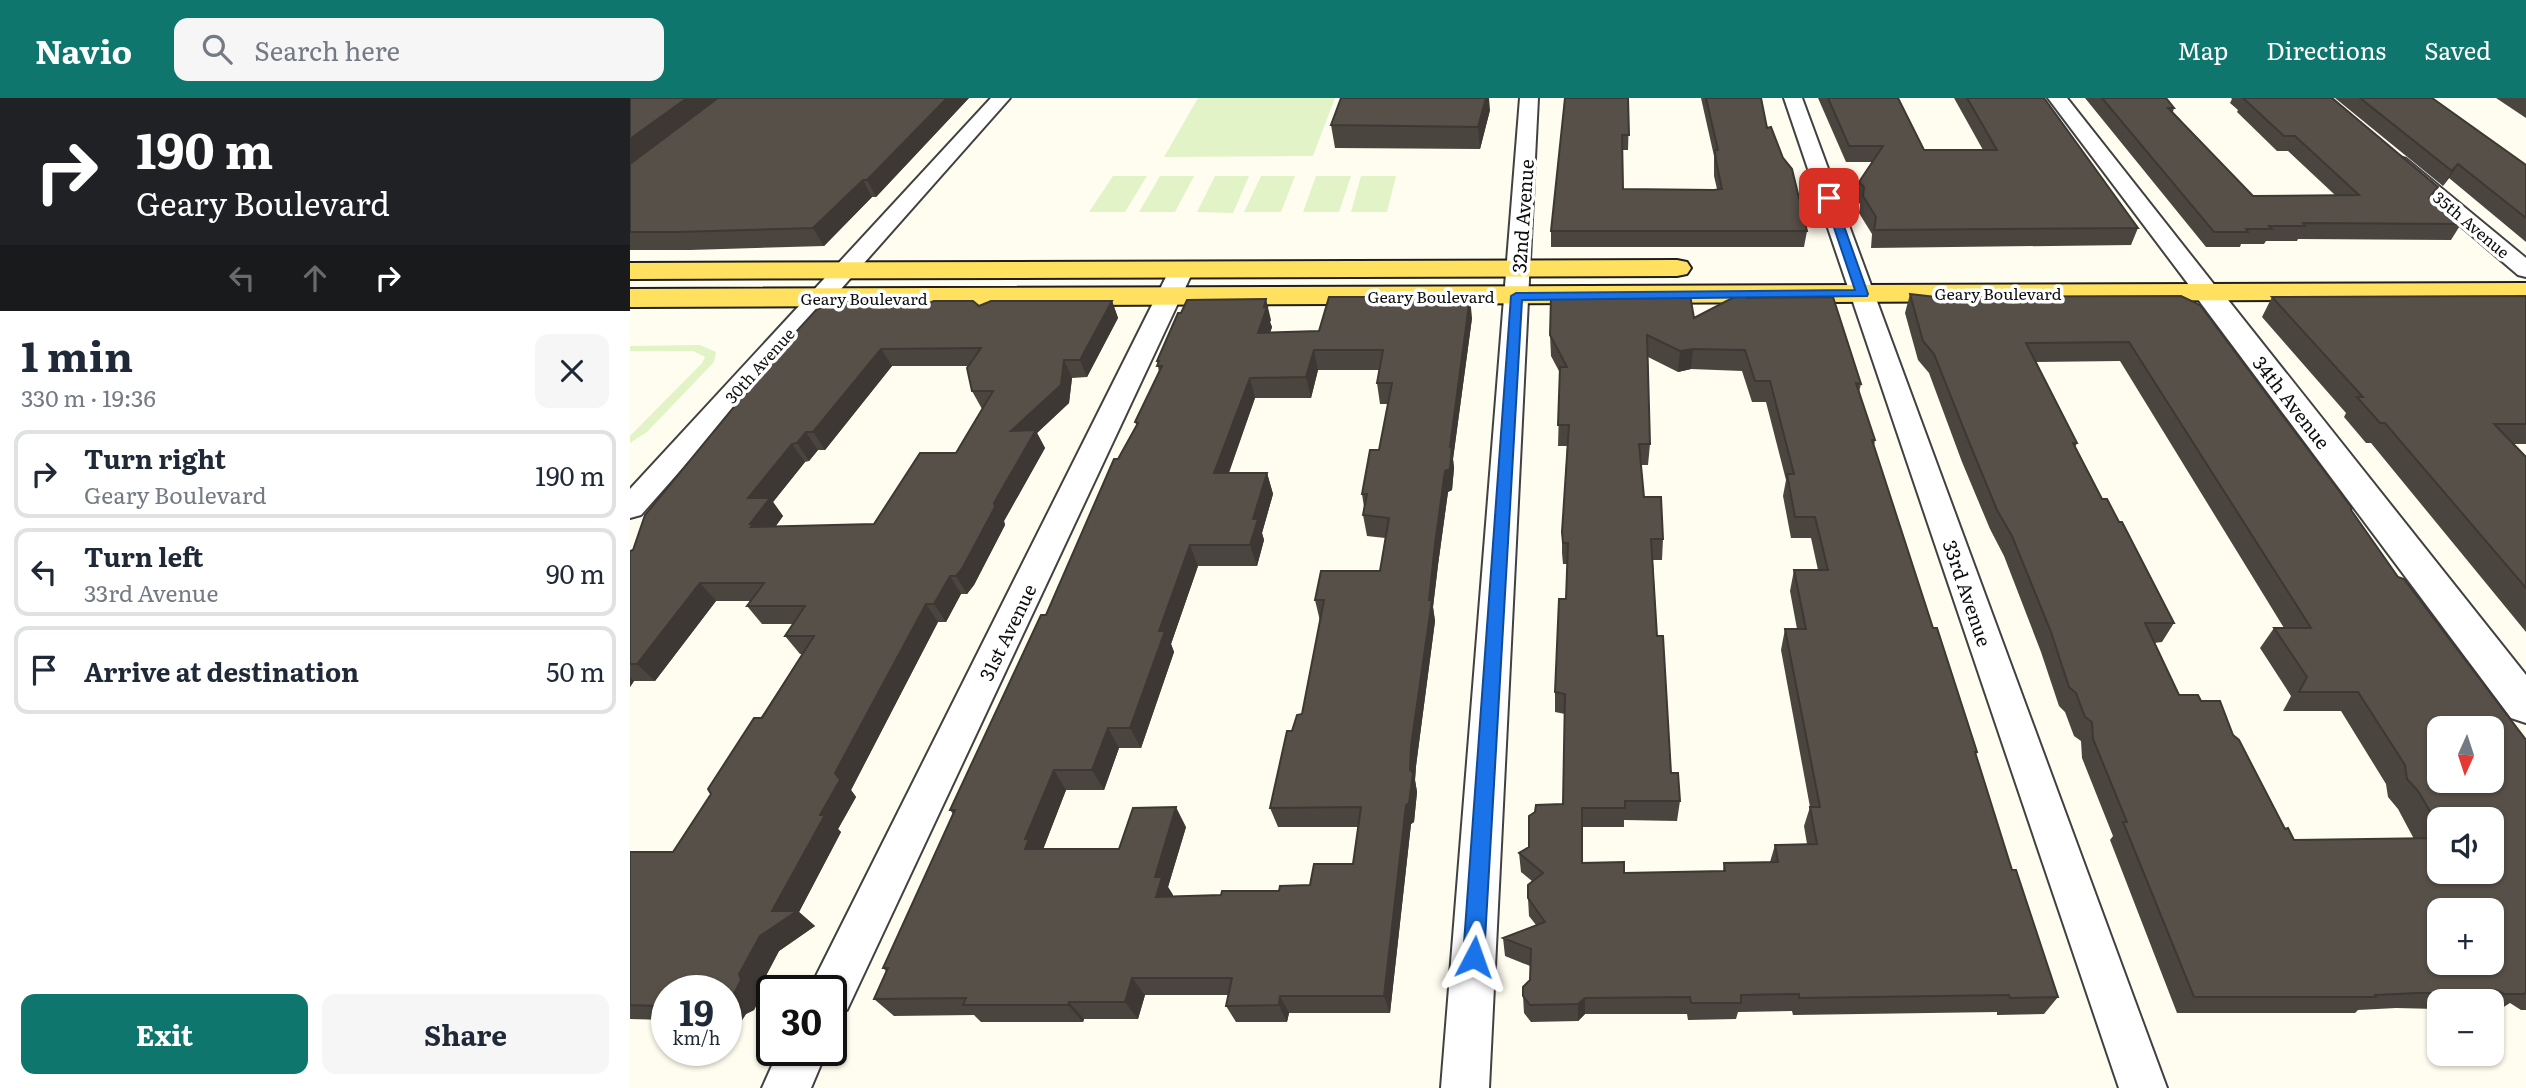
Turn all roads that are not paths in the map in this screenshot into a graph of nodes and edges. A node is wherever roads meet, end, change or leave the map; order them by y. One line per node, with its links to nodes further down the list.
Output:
1 (1001, 98): 6 (street, 30th Avenue)
2 (1529, 98): 10 (street, 32nd Avenue)
3 (1793, 98): 11 (street, 33rd Avenue)
4 (2057, 98): 9 (street, 34th Avenue)
5 (2383, 149): 8 (street, 35th Avenue)
6 (845, 270): 7 (main road, Geary Boulevard); 12 (main road, Geary Boulevard); 14 (street, 30th Avenue)
7 (630, 271)
8 (2525, 274): 9 (main road, Geary Boulevard)
9 (2198, 281): 11 (main road, Geary Boulevard); 16 (street, 34th Avenue)
10 (1517, 282): 11 (main road, Geary Boulevard); 12 (main road, Geary Boulevard); 20 (street, 32nd Avenue)
11 (1858, 282): 21 (street, 33rd Avenue)
12 (1176, 283): 14 (main road, Geary Boulevard); 17 (street, 31st Avenue)
13 (630, 298): 14 (main road, Geary Boulevard)
14 (820, 298): 15 (street, 30th Avenue)
15 (630, 508)
16 (2526, 706)
17 (840, 975)
18 (796, 1066): 19 (street)
19 (786, 1088)
20 (1465, 1088)
21 (2143, 1088)

